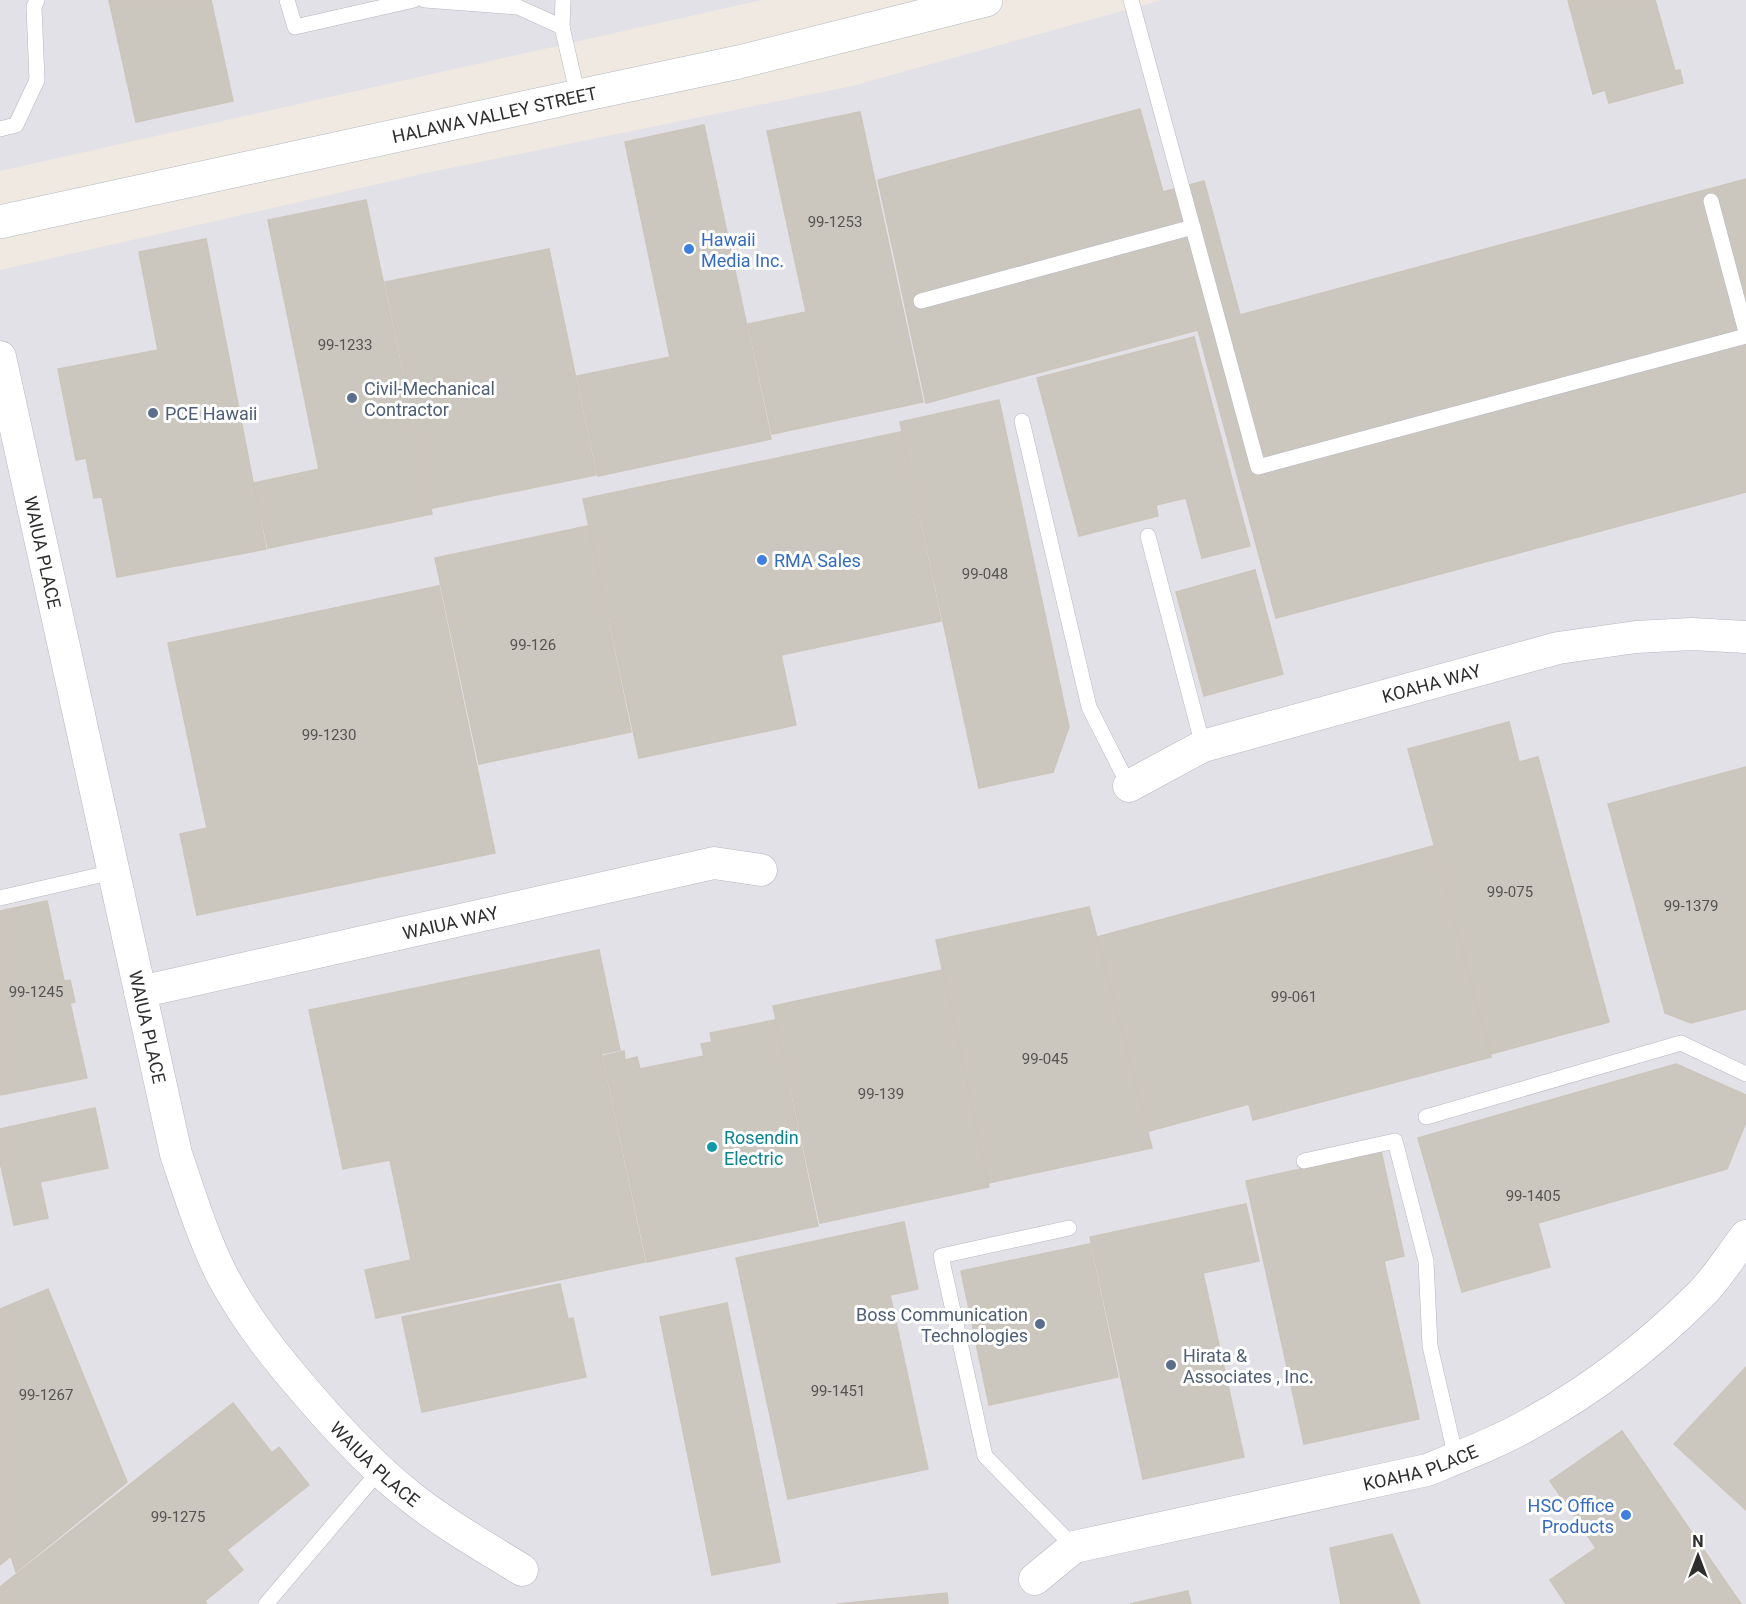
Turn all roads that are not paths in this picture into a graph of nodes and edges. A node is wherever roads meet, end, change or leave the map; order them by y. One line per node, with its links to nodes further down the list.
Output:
1 (37, 0): 11 (lane)
2 (287, 0): 3 (lane)
3 (414, 0)
4 (425, 0): 9 (lane)
5 (563, 0): 9 (lane)
6 (986, 0): 8 (street, HALAWA VALLEY STREET)
7 (1131, 0): 14 (lane)
8 (948, 5): 10 (street, HALAWA VALLEY STREET)
9 (562, 27): 10 (lane)
10 (578, 96): 13 (street, HALAWA VALLEY STREET)
11 (0, 129)
12 (1711, 201): 16 (lane)
13 (0, 222)
14 (1193, 226): 15 (lane); 16 (lane)
15 (921, 302)
16 (1746, 334)
17 (0, 357): 24 (street, WAIUA PLACE)
18 (1022, 421): 22 (lane)
19 (1148, 536): 21 (lane)
20 (1746, 637): 21 (street, KOAHA WAY)
21 (1203, 746): 22 (street, KOAHA WAY)
22 (1129, 786)
23 (760, 870): 26 (street, WAIUA WAY)
24 (113, 872): 25 (lane); 26 (street, WAIUA PLACE)
25 (0, 898)
26 (140, 992): 33 (street, WAIUA PLACE)
27 (1746, 1074): 28 (lane)
28 (1426, 1117)
29 (1304, 1161): 32 (lane)
30 (1069, 1228): 34 (lane)
31 (1746, 1236): 32 (street, KOAHA PLACE)
32 (1456, 1458): 34 (street, KOAHA PLACE)
33 (380, 1470): 35 (street, WAIUA PLACE); 37 (lane)
34 (1074, 1547): 36 (street, KOAHA PLACE)
35 (522, 1570)
36 (1035, 1579)
37 (266, 1604)

